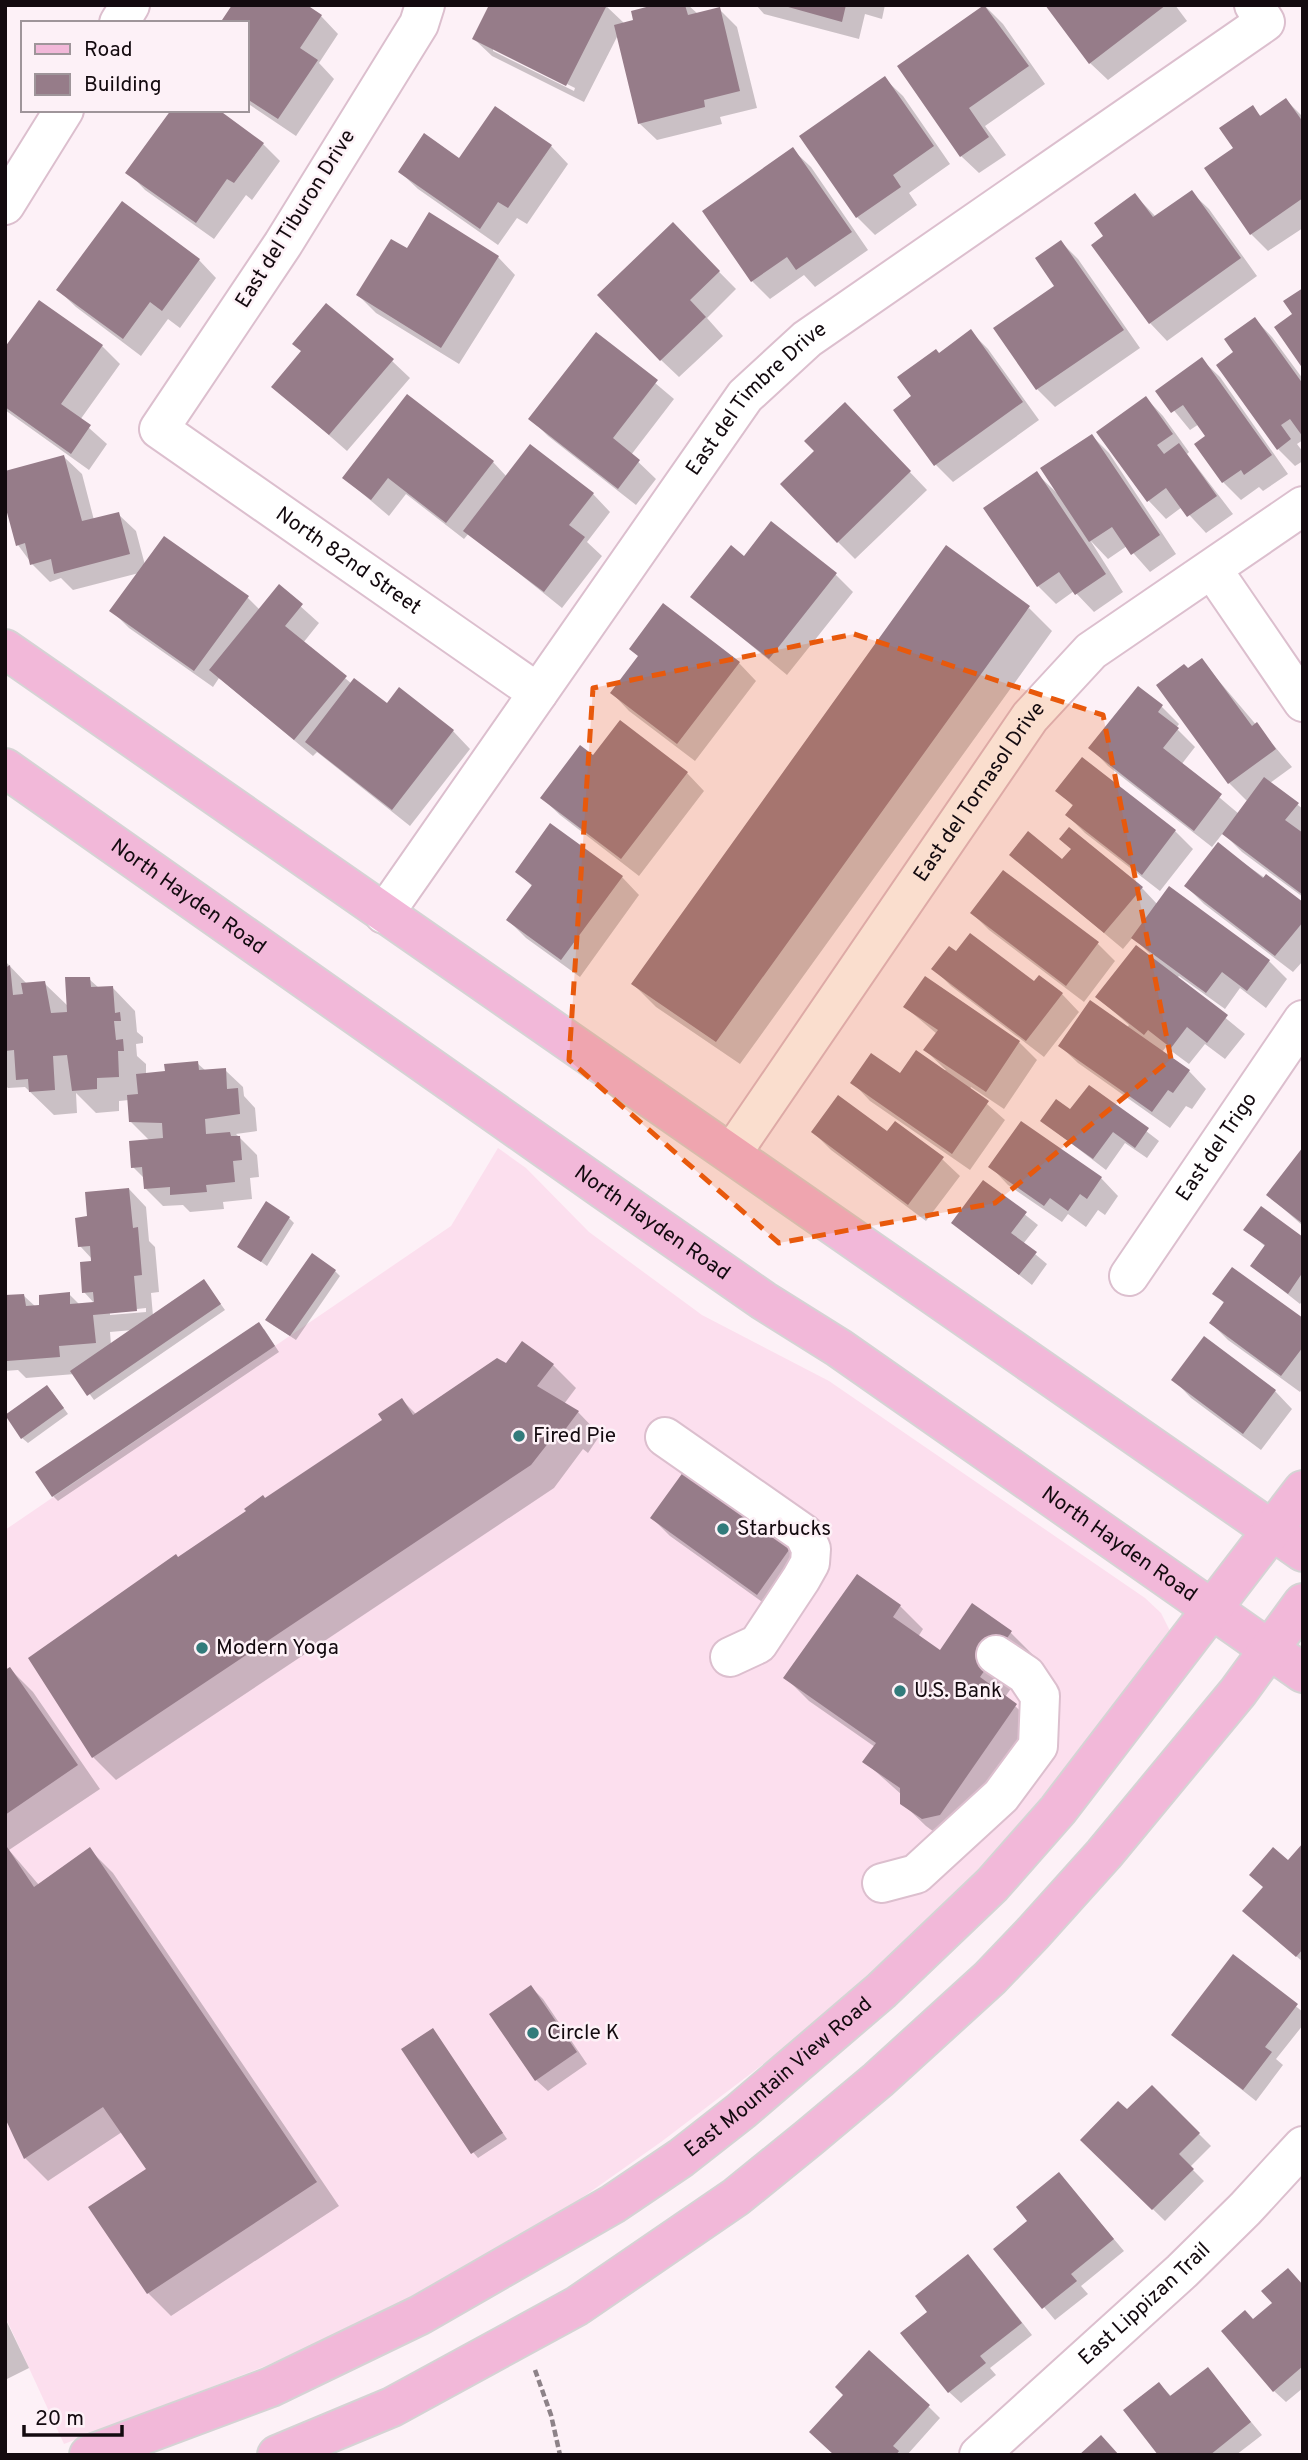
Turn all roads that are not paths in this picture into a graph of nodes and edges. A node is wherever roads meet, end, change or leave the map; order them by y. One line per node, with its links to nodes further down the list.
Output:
1 (130, 5): 4 (street)
2 (425, 5): 7 (street, East del Tiburon Drive)
3 (1259, 14): 11 (street, East del Timbre Drive)
4 (120, 21)
5 (63, 112): 6 (street)
6 (5, 205)
7 (159, 429): 11 (street, North 82nd Street)
8 (1303, 506): 9 (street, East del Tornasol Drive)
9 (1212, 569): 12 (street); 16 (street, East del Tornasol Drive)
10 (5, 649): 14 (main road)
11 (538, 693): 14 (street, East del Timbre Drive)
12 (1303, 702)
13 (5, 768): 23 (main road, North Hayden Road)
14 (384, 914): 16 (main road)
15 (1303, 1020): 17 (street, East del Trigo)
16 (732, 1153): 20 (main road)
17 (1129, 1276)
18 (665, 1437): 26 (street)
19 (1303, 1490): 20 (main road, East Mountain View Road)
20 (1272, 1530): 21 (main road); 23 (main road, East Mountain View Road)
21 (1303, 1552)
22 (1303, 1603): 24 (main road)
23 (1212, 1611): 24 (main road, North Hayden Road); 30 (main road, East Mountain View Road)
24 (1270, 1650): 27 (main road, North Hayden Road); 31 (main road)
25 (996, 1654): 28 (street)
26 (730, 1657)
27 (1303, 1673)
28 (882, 1883)
29 (1303, 2146): 32 (street, East Lippizan Trail)
30 (89, 2455)
31 (277, 2455)
32 (979, 2455)

